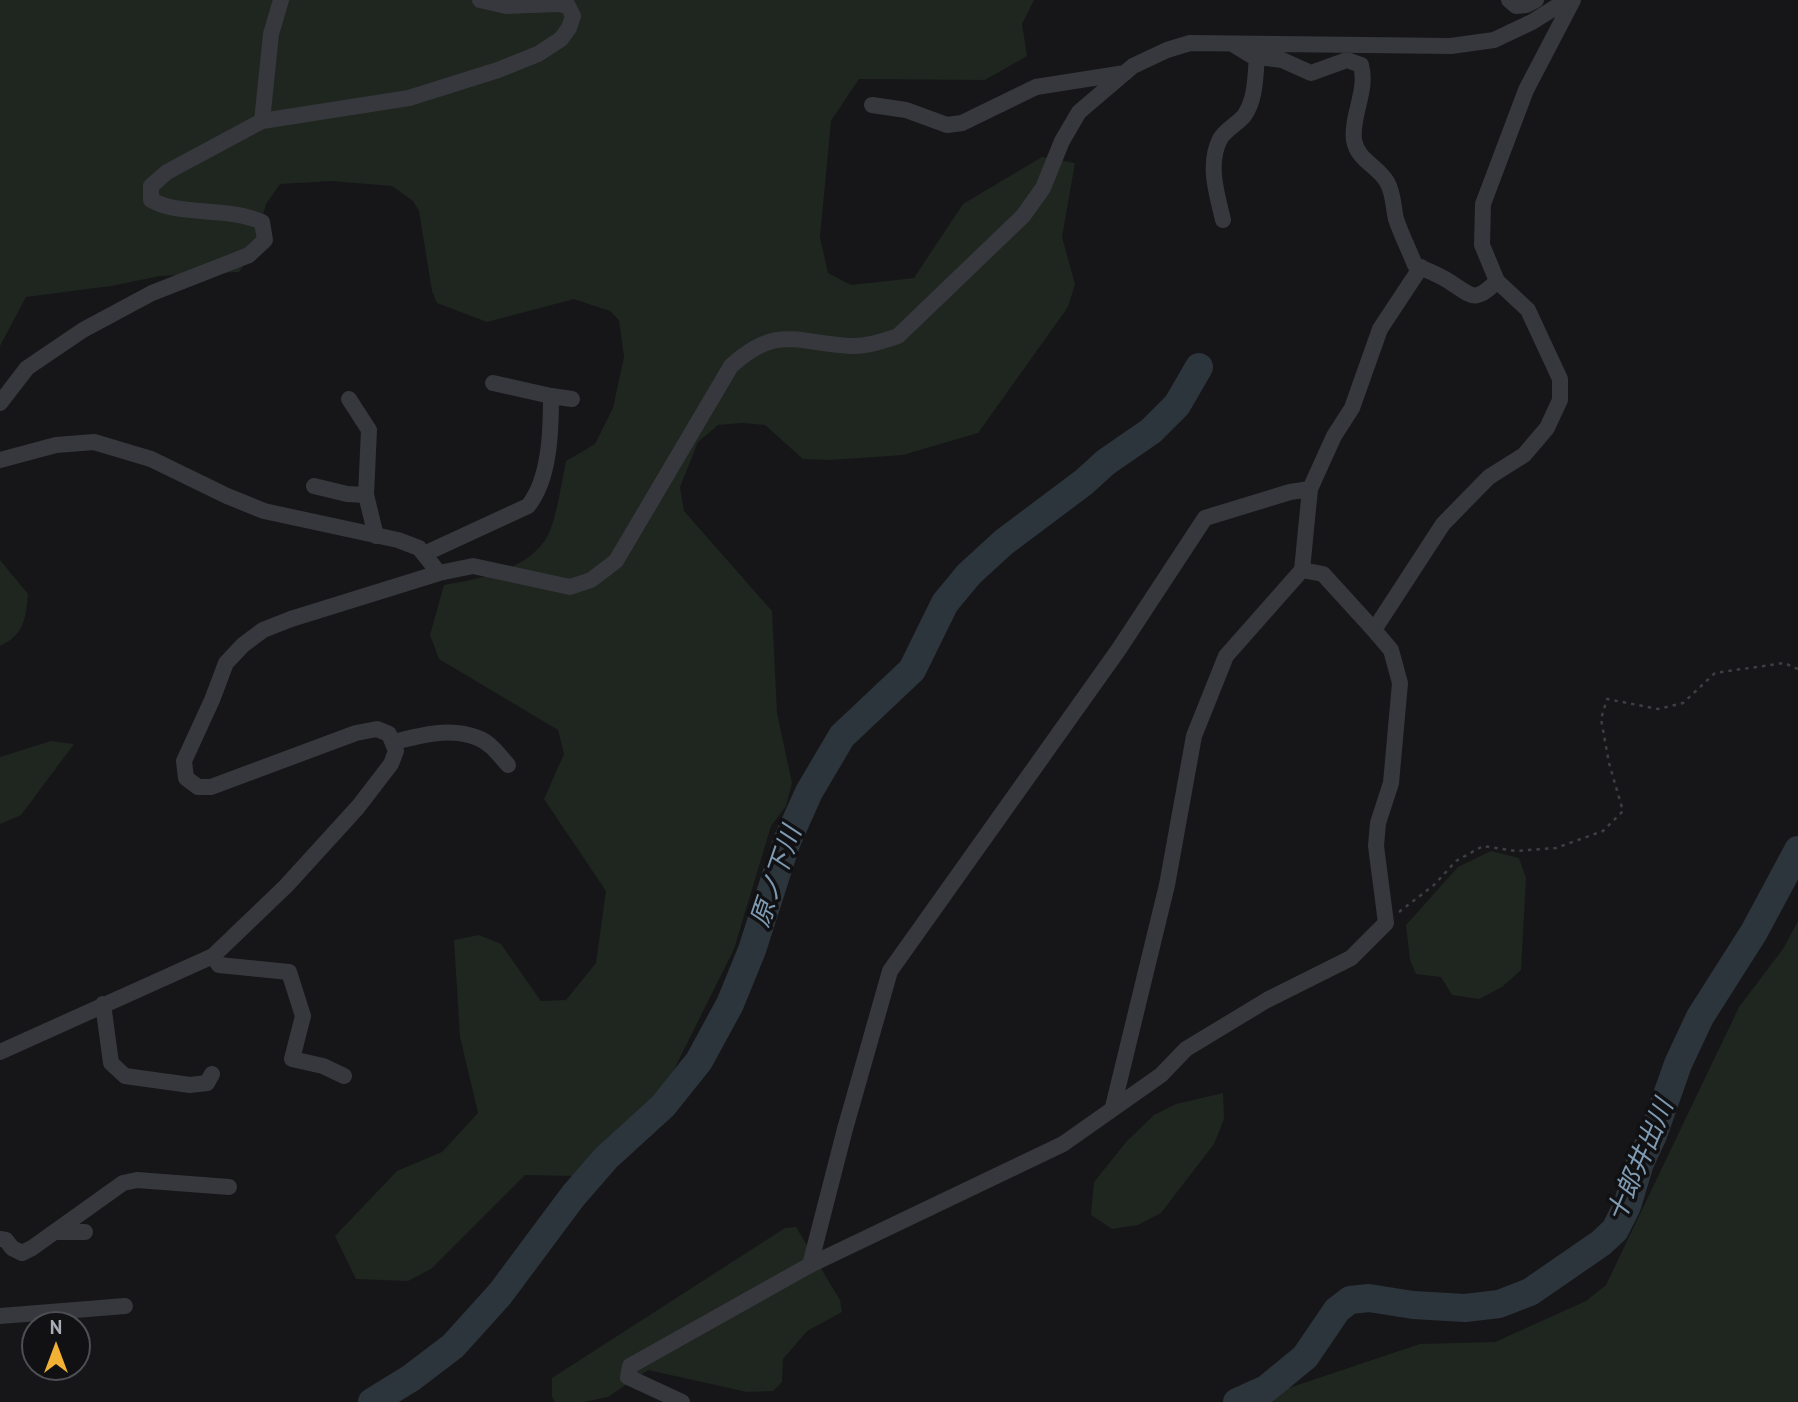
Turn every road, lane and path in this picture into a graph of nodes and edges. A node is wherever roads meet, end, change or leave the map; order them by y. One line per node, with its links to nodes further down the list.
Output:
1 (281, 0): 11 (street)
2 (480, 0): 11 (street)
3 (1509, 0): 4 (street)
4 (1536, 0)
5 (1567, 0): 7 (street)
6 (1573, 0): 14 (street)
7 (1232, 44): 8 (street); 9 (street)
8 (1257, 57): 12 (street); 13 (street)
9 (1125, 73): 10 (street); 27 (street)
10 (872, 105)
11 (262, 121): 19 (street)
12 (1223, 220)
13 (1421, 267): 14 (street); 22 (street)
14 (1497, 281): 28 (street)
15 (493, 383): 16 (street)
16 (551, 396): 18 (street); 25 (street)
17 (349, 399): 23 (street)
18 (572, 399)
19 (0, 403)
20 (0, 458): 24 (street)
21 (314, 486): 23 (street)
22 (1311, 489): 26 (street); 43 (street)
23 (366, 495): 24 (street)
24 (376, 536): 25 (street)
25 (424, 554): 27 (street)
26 (1302, 570): 28 (street); 38 (street)
27 (439, 573): 30 (street)
28 (1374, 630): 32 (street)
29 (1798, 669): 32 (path)
30 (394, 742): 31 (street); 33 (street)
31 (508, 765)
32 (1386, 923): 38 (street)
33 (213, 956): 34 (street); 37 (street)
34 (103, 1004): 35 (street); 36 (street)
35 (0, 1052)
36 (212, 1074)
37 (344, 1076)
38 (1113, 1107): 43 (street)
39 (229, 1187): 40 (street)
40 (55, 1232): 41 (street); 42 (street)
41 (85, 1232)
42 (0, 1239)
43 (810, 1265): 46 (street)
44 (125, 1306): 45 (street)
45 (0, 1316)
46 (682, 1402)

